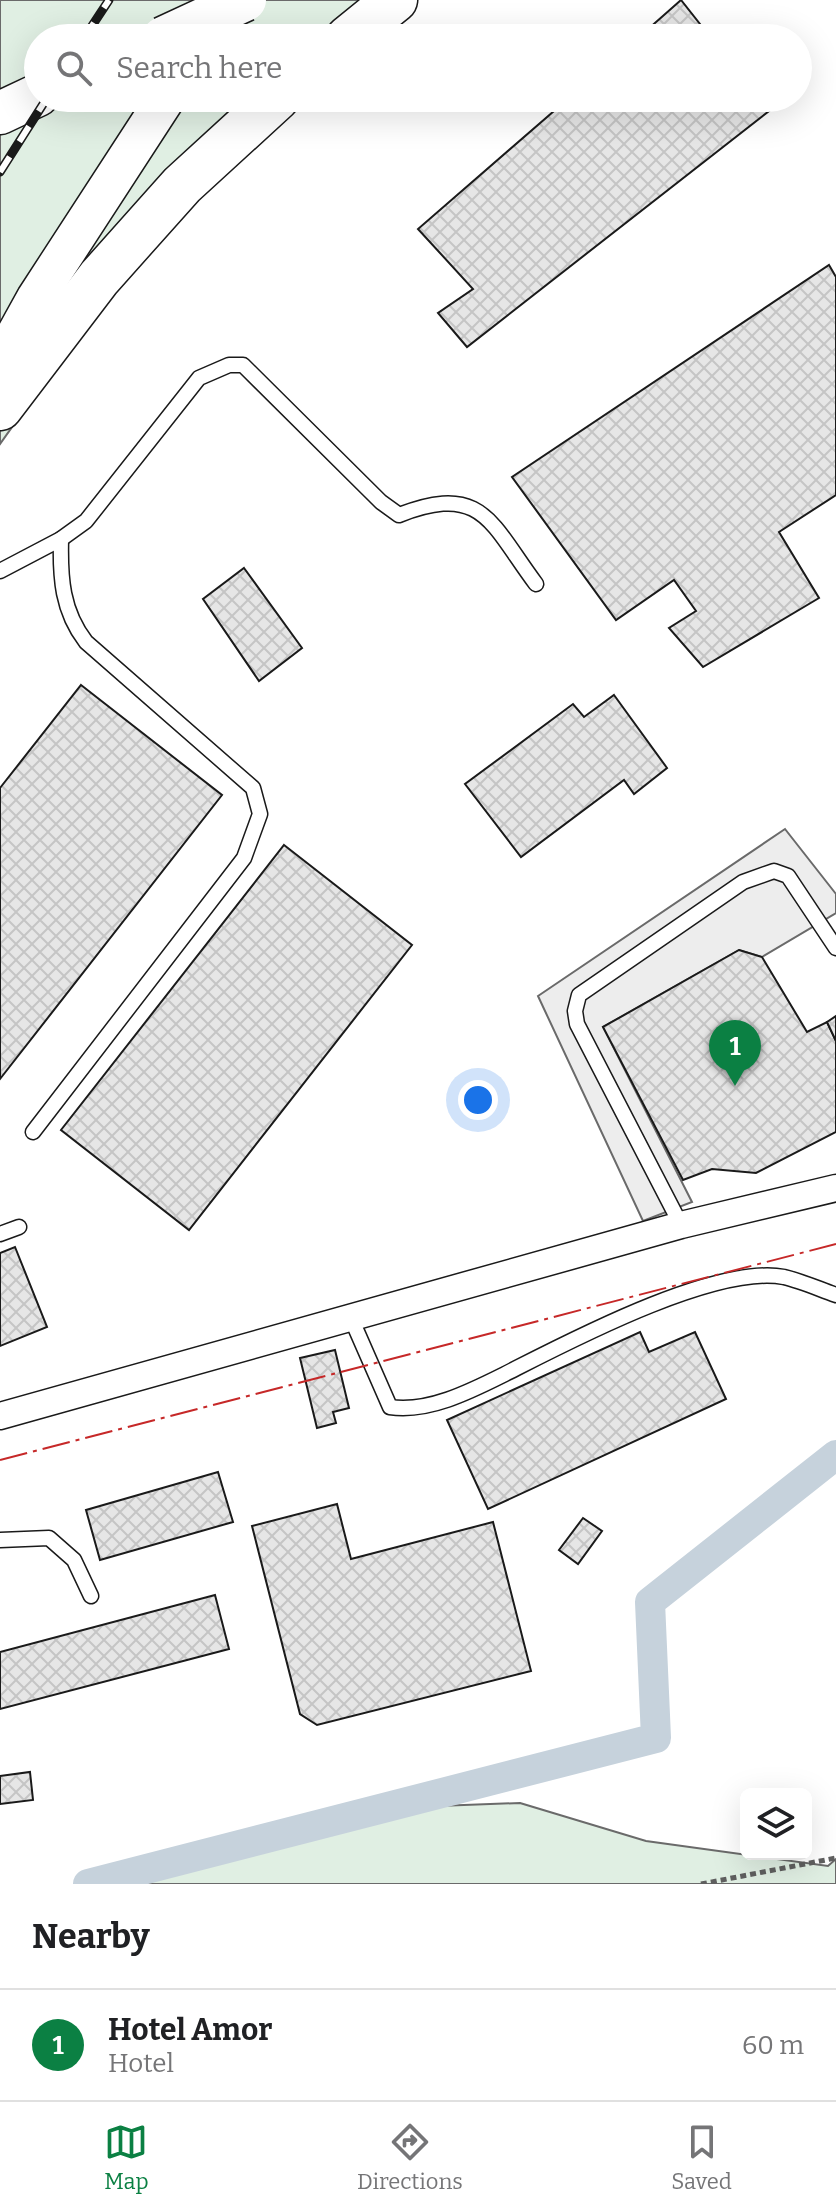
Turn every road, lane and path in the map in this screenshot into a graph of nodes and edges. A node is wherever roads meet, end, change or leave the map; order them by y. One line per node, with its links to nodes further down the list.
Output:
1 (229, 0): 5 (street)
2 (245, 0): 4 (main road, bridge)
3 (395, 0): 6 (highway)
4 (193, 24)
5 (214, 24)
6 (365, 24)
7 (24, 102): 10 (main road)
8 (157, 112): 11 (street)
9 (262, 112): 12 (highway)
10 (0, 113)
11 (0, 363)
12 (0, 408)
13 (61, 539): 14 (lane); 15 (lane); 17 (lane)
14 (0, 571)
15 (536, 584)
16 (836, 948): 19 (lane)
17 (33, 1132)
18 (836, 1188): 19 (street)
19 (681, 1225): 23 (street)
20 (19, 1227): 21 (lane)
21 (0, 1234)
22 (836, 1295): 23 (lane)
23 (351, 1318): 24 (street)
24 (0, 1416)
25 (0, 1540): 26 (lane)
26 (91, 1596)
27 (836, 1858): 28 (path)
28 (701, 1884)

